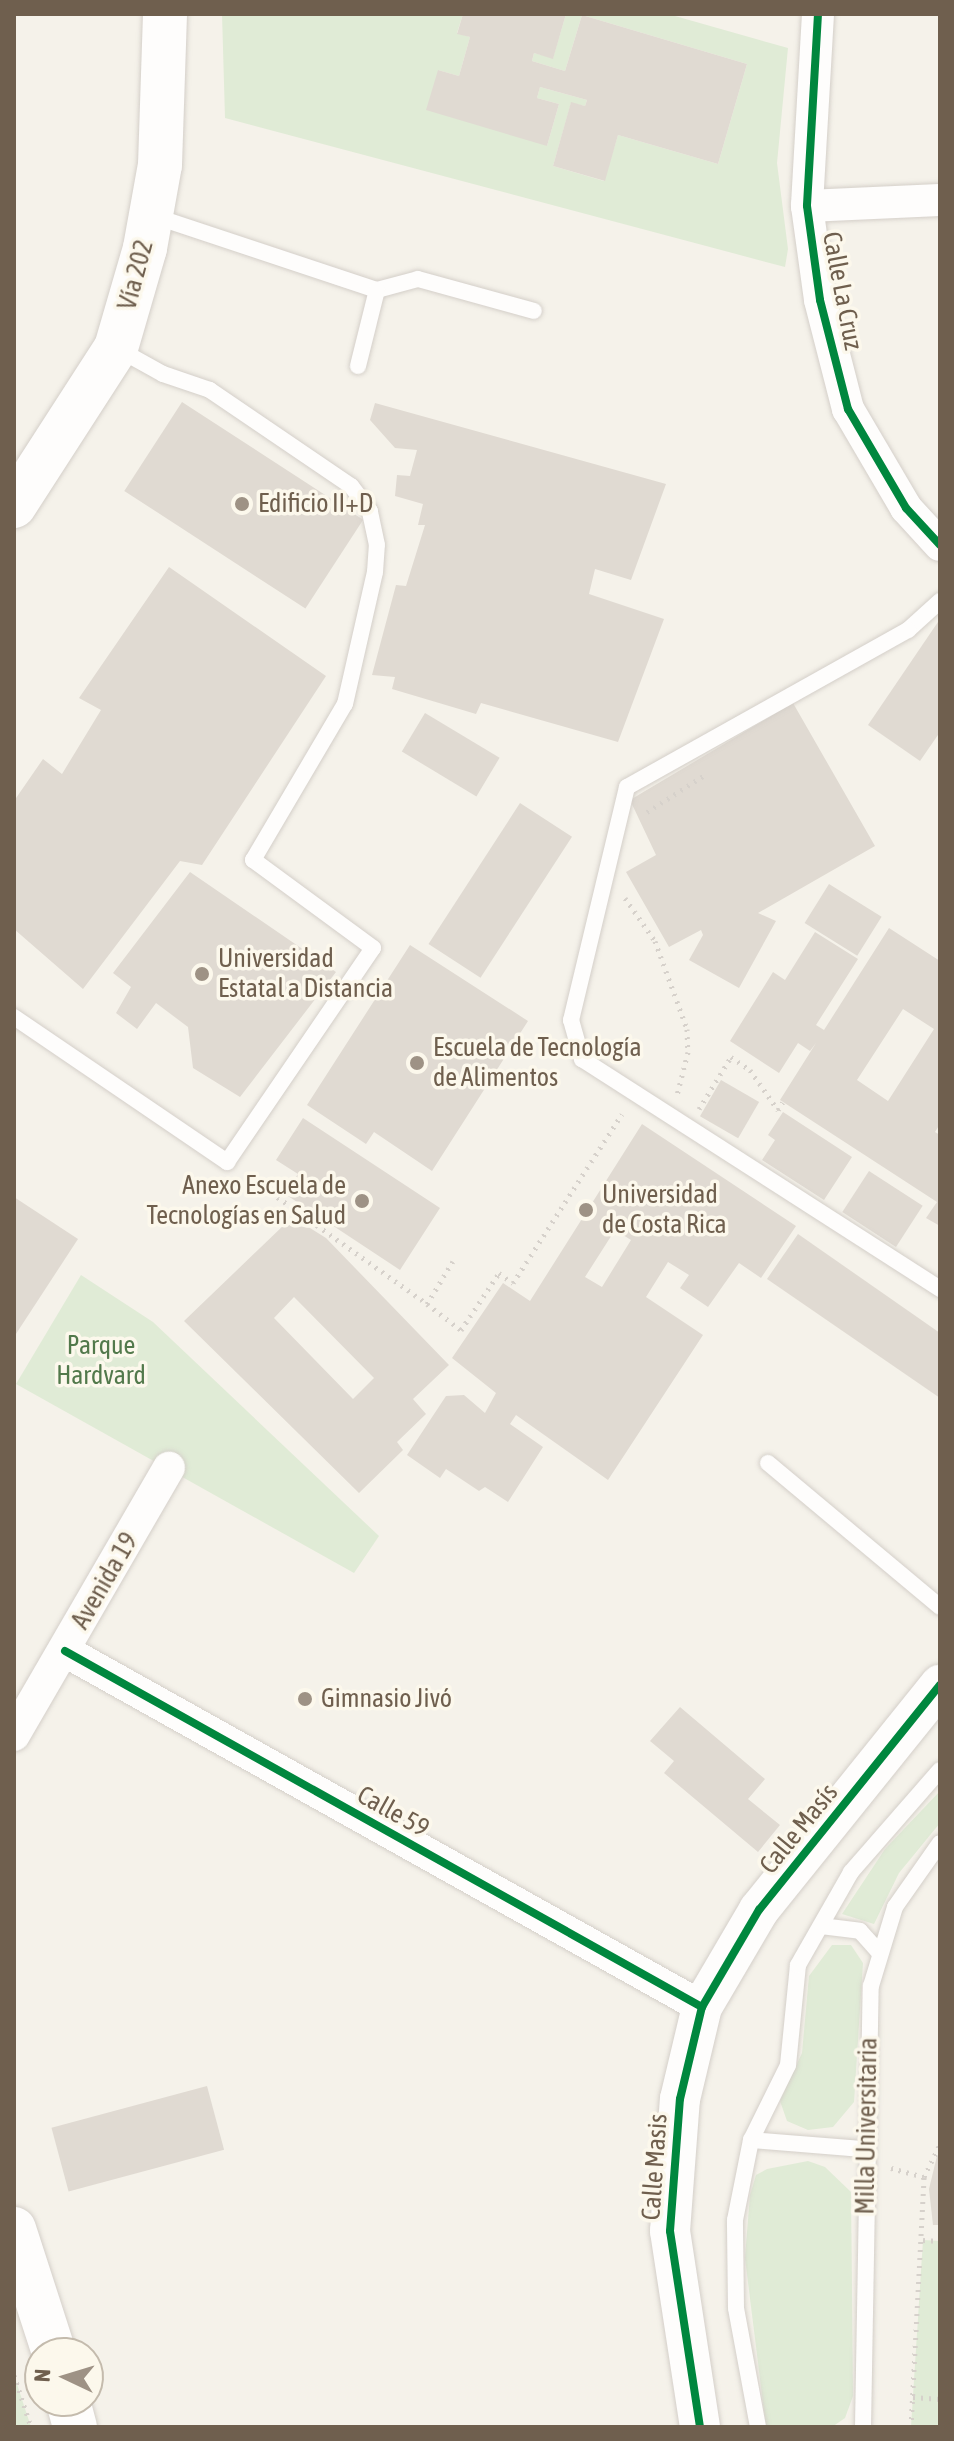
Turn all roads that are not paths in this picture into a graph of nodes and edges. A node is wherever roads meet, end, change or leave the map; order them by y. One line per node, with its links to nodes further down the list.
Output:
1 (165, 14): 5 (main road, Vía 202)
2 (818, 14): 4 (street, Calle La Cruz)
3 (940, 200): 4 (street)
4 (807, 206): 11 (street, Calle La Cruz)
5 (151, 215): 6 (lane); 8 (main road, Vía 202)
6 (377, 290): 7 (lane); 9 (lane)
7 (534, 311)
8 (116, 348): 10 (main road, Vía 202); 13 (lane)
9 (358, 366)
10 (14, 506)
11 (940, 545)
12 (940, 601): 14 (lane)
13 (14, 1017)
14 (940, 1289)
15 (768, 1463): 17 (lane)
16 (169, 1468): 18 (street, Avenida 19)
17 (940, 1607)
18 (65, 1651): 20 (street, Avenida 19); 25 (street, Calle 59)
19 (940, 1685): 25 (street, Calle Masís)
20 (14, 1735)
21 (940, 1770): 23 (lane)
22 (940, 1843): 24 (lane, Milla Universitaria)
23 (821, 1926): 24 (lane); 26 (lane)
24 (878, 1951): 27 (lane, Milla Universitaria)
25 (702, 2007): 30 (street, Calle Masis)
26 (751, 2140): 27 (lane); 31 (lane)
27 (864, 2149): 32 (lane, Milla Universitaria)
28 (14, 2229): 29 (main road)
29 (49, 2337)
30 (700, 2427)
31 (758, 2427)
32 (863, 2427)

